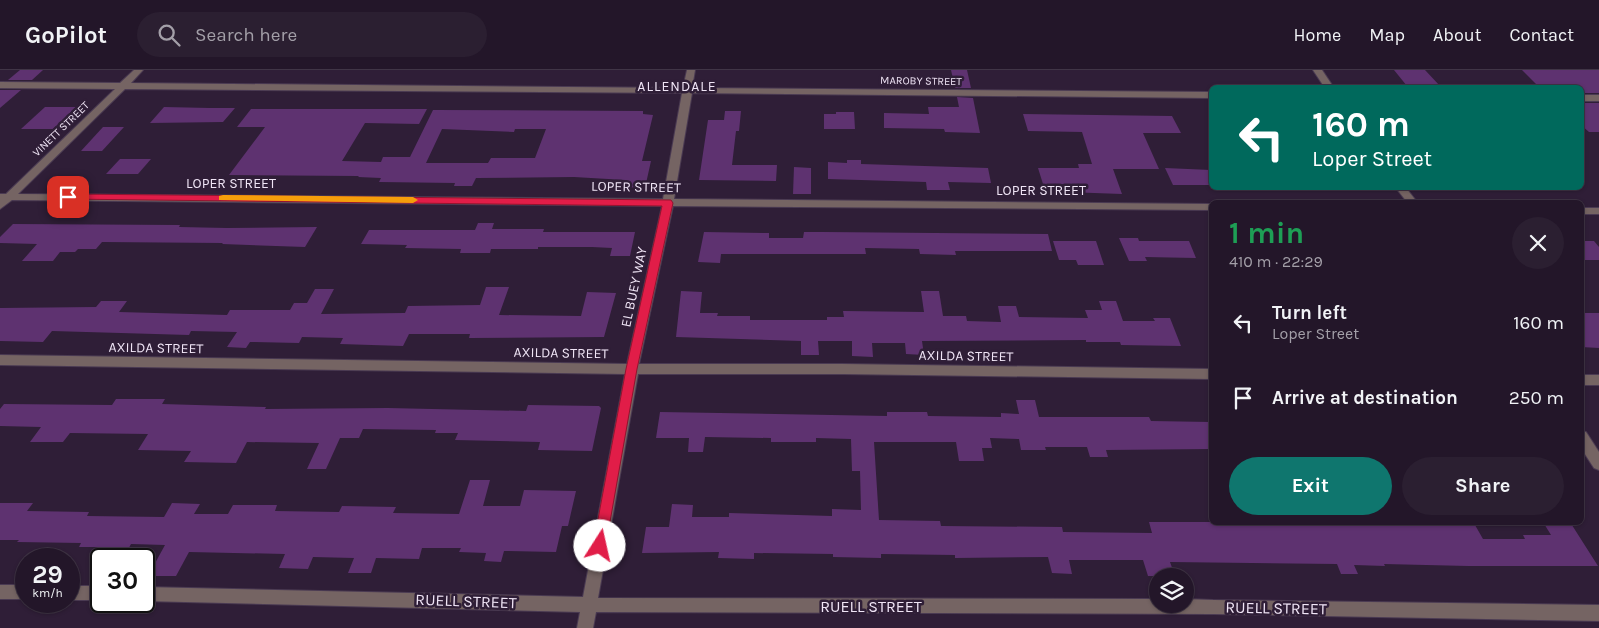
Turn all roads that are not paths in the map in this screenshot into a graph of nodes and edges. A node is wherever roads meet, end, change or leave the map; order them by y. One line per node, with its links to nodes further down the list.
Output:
1 (138, 70): 6 (street, VINETT STREET)
2 (691, 70): 7 (street, EL BUEY WAY)
3 (1317, 70): 5 (street)
4 (0, 85): 6 (street, MAROBY STREET)
5 (1328, 85)
6 (122, 86): 7 (street, MAROBY STREET); 12 (street, VINETT STREET)
7 (687, 89): 8 (street, MAROBY STREET); 14 (street, EL BUEY WAY)
8 (1209, 95)
9 (1584, 98): 10 (street)
10 (1599, 98)
11 (1403, 190): 13 (street)
12 (4, 197): 14 (street, LOPER STREET); 15 (street, VINETT STREET)
13 (1410, 200)
14 (668, 203): 16 (street, LOPER STREET); 20 (street, EL BUEY WAY)
15 (0, 206)
16 (1209, 207)
17 (1584, 210): 18 (street)
18 (1599, 211)
19 (0, 360): 20 (street, AXILDA STREET)
20 (632, 369): 21 (street, AXILDA STREET); 29 (street, EL BUEY WAY)
21 (1209, 374)
22 (1584, 380): 23 (street)
23 (1599, 380)
24 (1584, 441): 25 (street)
25 (1599, 464)
26 (0, 592): 27 (street)
27 (15, 592)
28 (155, 594): 29 (street, RUELL STREET)
29 (589, 605): 30 (street, RUELL STREET); 31 (street, EL BUEY WAY)
30 (1599, 613)
31 (585, 628)

